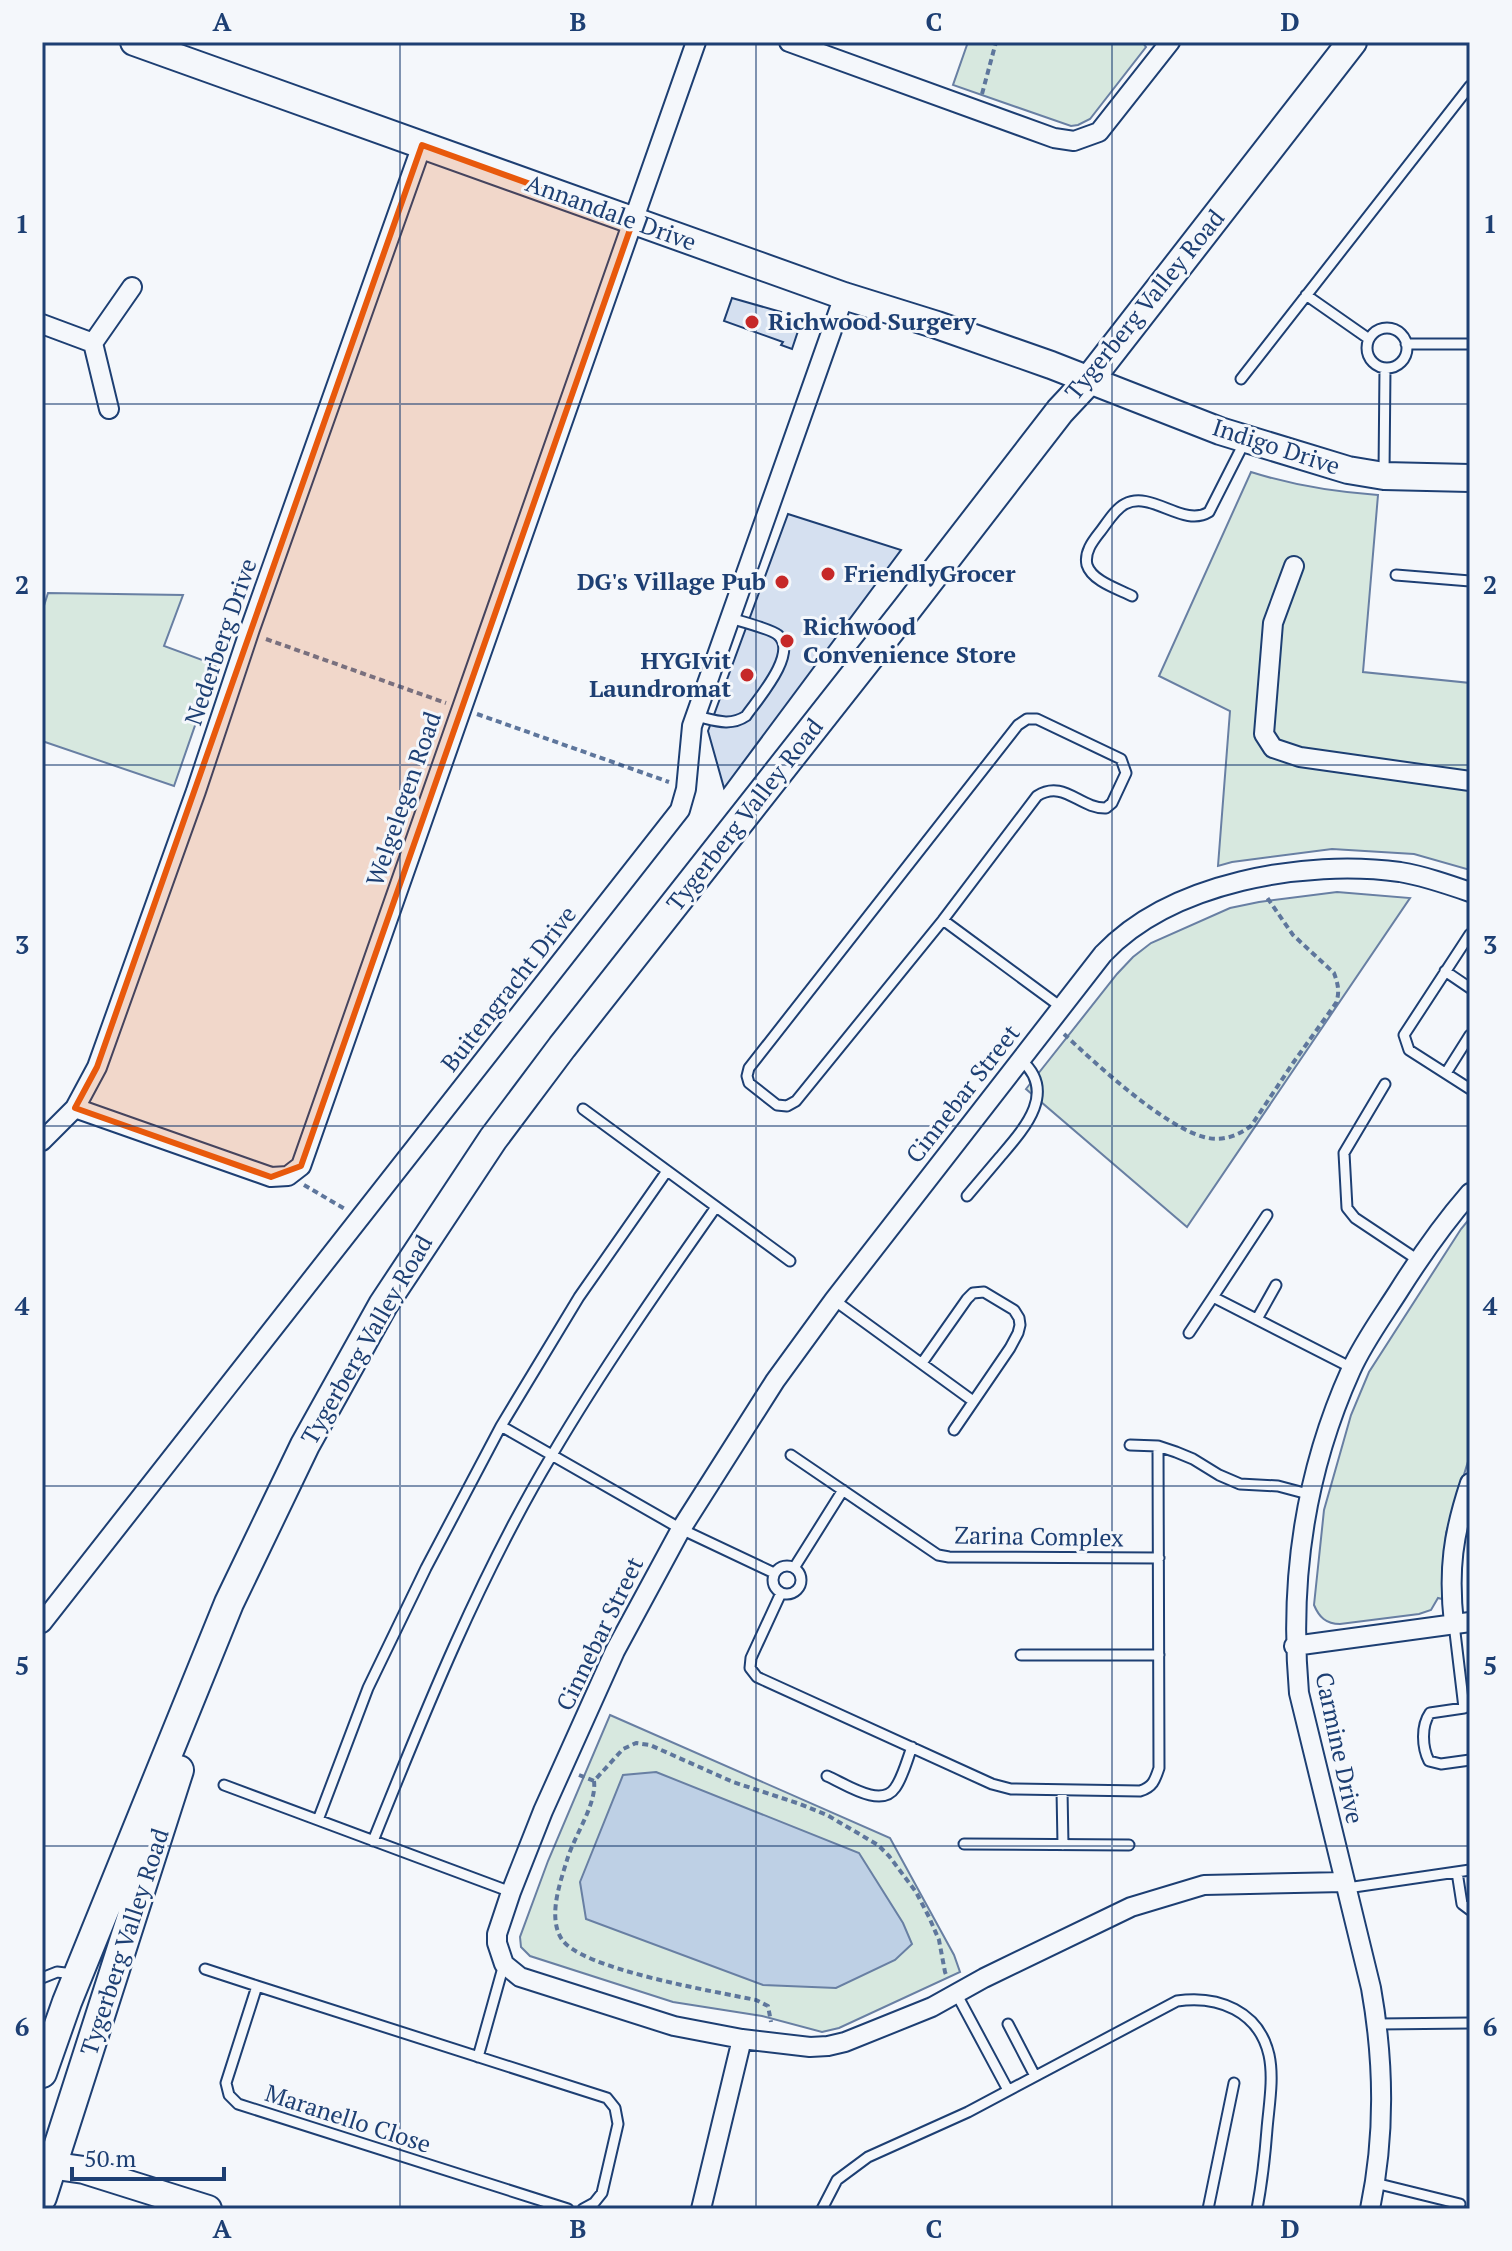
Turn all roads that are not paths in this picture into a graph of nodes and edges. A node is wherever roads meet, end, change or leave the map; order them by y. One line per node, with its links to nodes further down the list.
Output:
1 (134, 42): 7 (street, Annandale Drive)
2 (696, 42): 8 (street, Welgelegen Road)
3 (789, 42): 4 (street)
4 (1170, 42)
5 (1352, 42): 19 (main road, Tygerberg Valley Road)
6 (1470, 86): 10 (lane)
7 (422, 145): 8 (street, Annandale Drive); 42 (street, Nederberg Drive)
8 (633, 221): 11 (street, Annandale Drive); 42 (street, Welgelegen Road)
9 (132, 287): 14 (street)
10 (1306, 295): 13 (lane); 18 (lane)
11 (844, 296): 19 (street, Annandale Drive); 28 (street, Buitengracht Drive)
12 (42, 324): 14 (street)
13 (1369, 339): 15 (lane); 17 (lane)
14 (93, 343): 20 (street)
15 (1406, 344): 16 (lane); 17 (lane)
16 (1470, 344)
17 (1385, 368): 22 (lane)
18 (1241, 379)
19 (1089, 380): 21 (street, Indigo Drive); 76 (main road, Tygerberg Valley Road)
20 (109, 409)
21 (1246, 439): 22 (street, Indigo Drive); 27 (lane)
22 (1384, 476): 23 (street, Indigo Drive)
23 (1470, 478)
24 (1294, 566): 30 (street)
25 (1396, 575): 26 (lane)
26 (1470, 581)
27 (1132, 596)
28 (730, 618): 29 (street, Buitengracht Drive); 29 (lane)
29 (696, 716): 74 (street, Buitengracht Drive)
30 (1470, 781)
31 (1470, 892): 36 (street, Cinnebar Street)
32 (943, 920): 32 (lane); 36 (lane)
33 (1470, 934): 34 (lane)
34 (1445, 971): 35 (lane); 39 (lane)
35 (1470, 988)
36 (1061, 1007): 38 (street, Cinnebar Street)
37 (1470, 1035): 39 (lane)
38 (1021, 1060): 47 (lane); 54 (street, Cinnebar Street)
39 (1446, 1073): 41 (lane)
40 (1385, 1084): 50 (lane)
41 (1470, 1089)
42 (75, 1108): 44 (street, Nederberg Drive)
43 (583, 1109): 45 (lane)
44 (42, 1141)
45 (667, 1171): 48 (lane); 60 (lane)
46 (1470, 1193): 50 (street, Carmine Drive)
47 (967, 1196)
48 (716, 1207): 51 (lane); 65 (lane)
49 (1267, 1215): 53 (lane)
50 (1418, 1260): 58 (street, Carmine Drive)
51 (790, 1261)
52 (1276, 1285): 55 (lane)
53 (1213, 1297): 55 (lane); 56 (lane)
54 (834, 1300): 57 (lane); 69 (street, Cinnebar Street)
55 (1257, 1319): 58 (lane)
56 (1189, 1333)
57 (922, 1363): 59 (lane); 59 (lane)
58 (1352, 1368): 68 (street, Carmine Drive)
59 (973, 1401): 61 (lane)
60 (501, 1426): 65 (lane); 86 (lane)
61 (954, 1430)
62 (1130, 1445): 63 (lane)
63 (1158, 1446): 68 (lane); 70 (lane, Zarina Complex)
64 (791, 1455): 67 (lane, Zarina Complex)
65 (551, 1456): 69 (lane); 87 (lane)
66 (1470, 1483): 75 (street)
67 (843, 1490): 70 (lane, Zarina Complex); 71 (lane)
68 (1308, 1494): 77 (street, Carmine Drive)
69 (681, 1529): 72 (lane); 94 (street, Cinnebar Street)
70 (1159, 1558): 79 (lane, Zarina Complex)
71 (794, 1568): 72 (lane); 73 (lane)
72 (774, 1573): 73 (lane)
73 (781, 1593): 81 (lane, Zarina Complex)
74 (42, 1623)
75 (1462, 1623): 77 (street); 80 (lane)
76 (215, 1638): 98 (main road, Tygerberg Valley Road); 111 (main road, Tygerberg Valley Road)
77 (1294, 1646): 93 (street, Carmine Drive)
78 (1021, 1655): 79 (lane)
79 (1159, 1655): 85 (lane, Zarina Complex)
80 (1467, 1708): 82 (lane)
81 (912, 1747): 83 (lane); 85 (lane, Zarina Complex)
82 (1470, 1760)
83 (827, 1776)
84 (224, 1785): 86 (lane)
85 (1062, 1790): 89 (lane)
86 (318, 1820): 87 (lane)
87 (373, 1841): 94 (lane)
88 (964, 1844): 89 (lane)
89 (1063, 1845): 90 (lane)
90 (1129, 1845)
91 (1470, 1870): 92 (lane)
92 (1457, 1872): 93 (lane); 95 (lane)
93 (1345, 1885): 101 (street); 104 (street, Carmine Drive)
94 (511, 1892): 96 (street, Cinnebar Street)
95 (1470, 1910)
96 (504, 1964): 105 (street); 106 (lane)
97 (205, 1969): 100 (lane)
98 (79, 1975): 99 (lane); 107 (main road, Tygerberg Valley Road)
99 (42, 1978)
100 (257, 1986): 106 (lane); 116 (lane, Maranello Close)
101 (954, 1988): 105 (street); 110 (lane)
102 (1470, 2023): 104 (lane)
103 (1008, 2024): 108 (lane)
104 (1378, 2024): 112 (street, Carmine Drive)
105 (742, 2039): 118 (street)
106 (478, 2057): 117 (lane)
107 (42, 2073)
108 (1035, 2076): 110 (lane); 121 (lane)
109 (1234, 2083): 120 (lane)
110 (1008, 2090): 119 (lane)
111 (47, 2164): 113 (main road, Tygerberg Valley Road); 115 (street)
112 (1375, 2183): 114 (lane); 122 (street, Carmine Drive)
113 (42, 2197)
114 (1460, 2204)
115 (208, 2209)
116 (568, 2209)
117 (583, 2209)
118 (701, 2209)
119 (822, 2209)
120 (1208, 2209)
121 (1257, 2209)
122 (1370, 2209)

